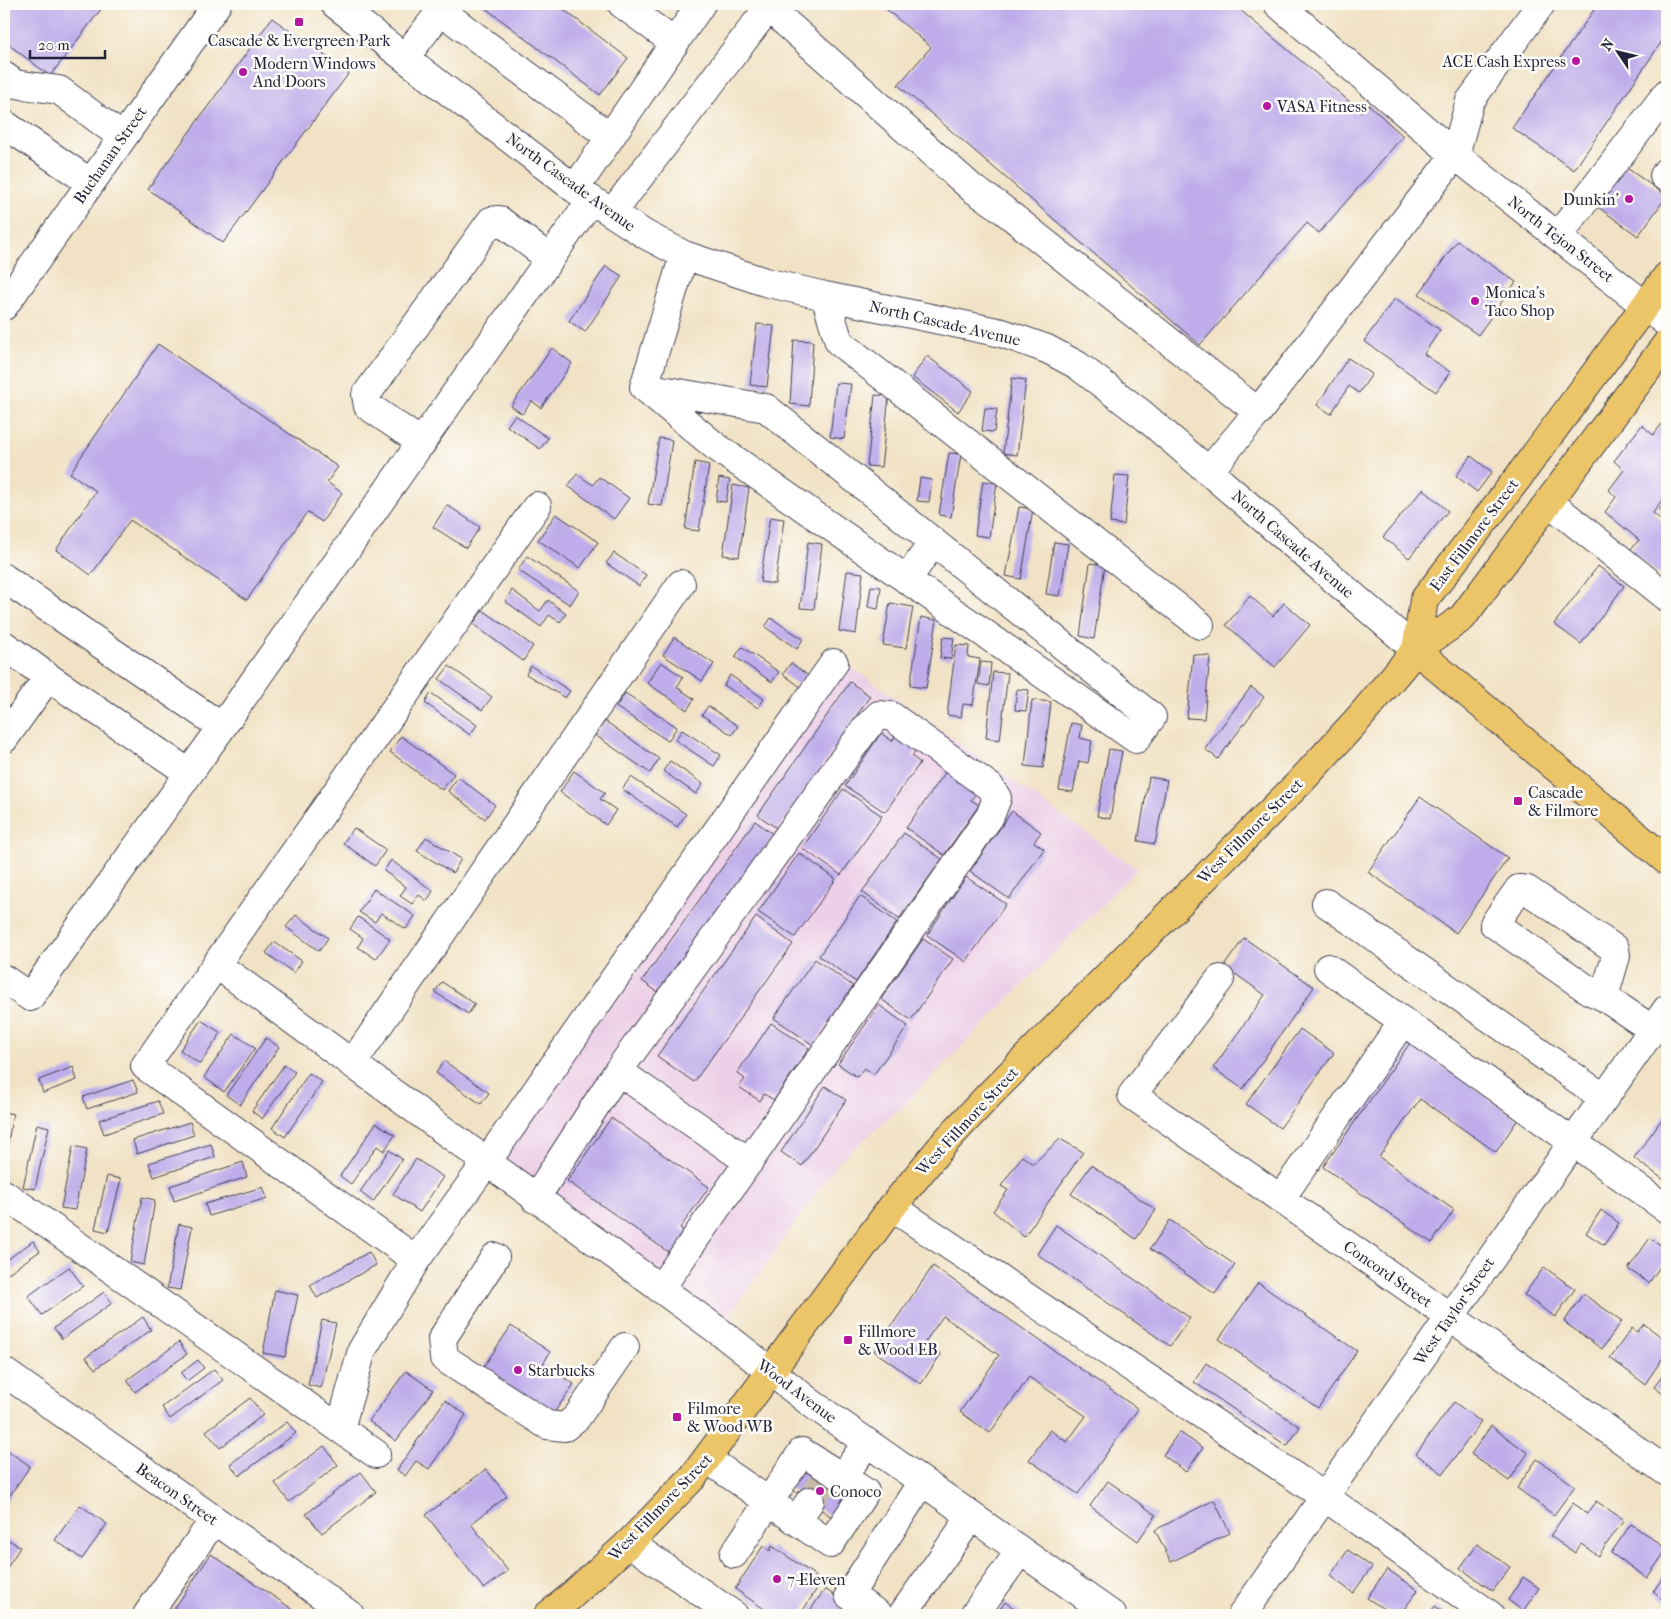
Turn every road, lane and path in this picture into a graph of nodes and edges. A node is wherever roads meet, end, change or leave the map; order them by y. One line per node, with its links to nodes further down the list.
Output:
1 (217, 4): 13 (street, Buchanan Street)
2 (335, 4): 9 (street, North Cascade Avenue)
3 (622, 4): 8 (street)
4 (701, 4): 8 (street)
5 (1278, 4): 15 (street, North Tejon Street)
6 (1541, 4): 15 (street)
7 (769, 6): 17 (street); 28 (street)
8 (675, 43): 14 (street)
9 (405, 57): 14 (street); 17 (street, North Cascade Avenue)
10 (4, 76): 13 (street)
11 (1667, 93): 18 (street)
12 (4, 124): 16 (street)
13 (122, 137): 16 (street, Buchanan Street)
14 (610, 137): 17 (street)
15 (1454, 155): 18 (street, North Tejon Street); 28 (street)
16 (91, 183): 24 (street, Buchanan Street)
17 (593, 201): 19 (street, North Cascade Avenue); 20 (street)
18 (1558, 236): 23 (street, North Tejon Street)
19 (684, 255): 22 (street, North Cascade Avenue); 27 (street)
20 (550, 259): 29 (street); 29 (street)
21 (1667, 276): 23 (main road, East Fillmore Street)
22 (825, 296): 30 (street, North Cascade Avenue); 38 (street)
23 (1645, 305): 25 (street, North Tejon Street); 40 (main road, East Fillmore Street)
24 (4, 306)
25 (1667, 323)
26 (1667, 342): 31 (main road)
27 (644, 387): 33 (street); 35 (street)
28 (1258, 412): 30 (street)
29 (422, 443): 43 (street)
30 (1209, 471): 40 (street, North Cascade Avenue)
31 (1549, 502): 37 (street); 40 (main road)
32 (537, 506): 48 (street)
33 (933, 542): 35 (street); 35 (street)
34 (4, 578): 43 (street)
35 (907, 580)
36 (681, 584): 55 (street)
37 (1667, 596)
38 (1200, 625)
39 (4, 645): 42 (street)
40 (1416, 650): 46 (main road, North Cascade Avenue); 64 (main road, West Fillmore Street)
41 (834, 663): 60 (street)
42 (48, 677): 44 (street); 45 (street)
43 (222, 727): 45 (street)
44 (4, 739)
45 (189, 773): 50 (street)
46 (1667, 861)
47 (1326, 903): 57 (street)
48 (216, 964): 55 (street, Wood Avenue); 67 (street)
49 (1328, 968): 54 (street)
50 (4, 979)
51 (1220, 979): 63 (street, Concord Street)
52 (1604, 996): 53 (street)
53 (1660, 1019): 57 (street, West Taylor Street)
54 (1403, 1021): 58 (street); 63 (street)
55 (352, 1064): 60 (street, Wood Avenue)
56 (618, 1071): 59 (street); 59 (street); 62 (street)
57 (1604, 1098): 58 (street, West Taylor Street)
58 (1574, 1142): 65 (street); 69 (street, West Taylor Street)
59 (749, 1162): 68 (street)
60 (486, 1163): 62 (street, Wood Avenue); 67 (street)
61 (4, 1194): 73 (street)
62 (535, 1198): 68 (street, Wood Avenue)
63 (1281, 1198): 69 (street, Concord Street)
64 (892, 1207): 72 (main road, West Fillmore Street); 80 (street)
65 (1667, 1209)
66 (495, 1257): 70 (street)
67 (416, 1260): 73 (street)
68 (660, 1289): 72 (street, Wood Avenue)
69 (1450, 1317): 77 (street, Concord Street); 80 (street, West Taylor Street)
70 (625, 1348)
71 (4, 1372): 83 (street, Beacon Street)
72 (772, 1372): 74 (street, Wood Avenue); 76 (main road, West Fillmore Street)
73 (340, 1429): 75 (street)
74 (867, 1443): 78 (street); 79 (street, Wood Avenue)
75 (376, 1454)
76 (707, 1459): 81 (street); 84 (main road, West Fillmore Street)
77 (1667, 1472)
78 (833, 1475): 81 (street); 81 (street)
79 (922, 1482): 82 (street, Wood Avenue); 91 (street)
80 (1325, 1497): 95 (street, West Taylor Street); 96 (street)
81 (768, 1502): 86 (street)
82 (972, 1517): 85 (street, Wood Avenue); 92 (street)
83 (214, 1520): 87 (street); 88 (street, Beacon Street)
84 (629, 1543): 89 (main road, West Fillmore Street); 90 (street)
85 (1020, 1551): 93 (street); 94 (street, Wood Avenue)
86 (734, 1554)
87 (146, 1615)
88 (350, 1615)
89 (548, 1615)
90 (734, 1615)
91 (879, 1615)
92 (902, 1615)
93 (974, 1615)
94 (1112, 1615)
95 (1242, 1615)
96 (1490, 1615)

